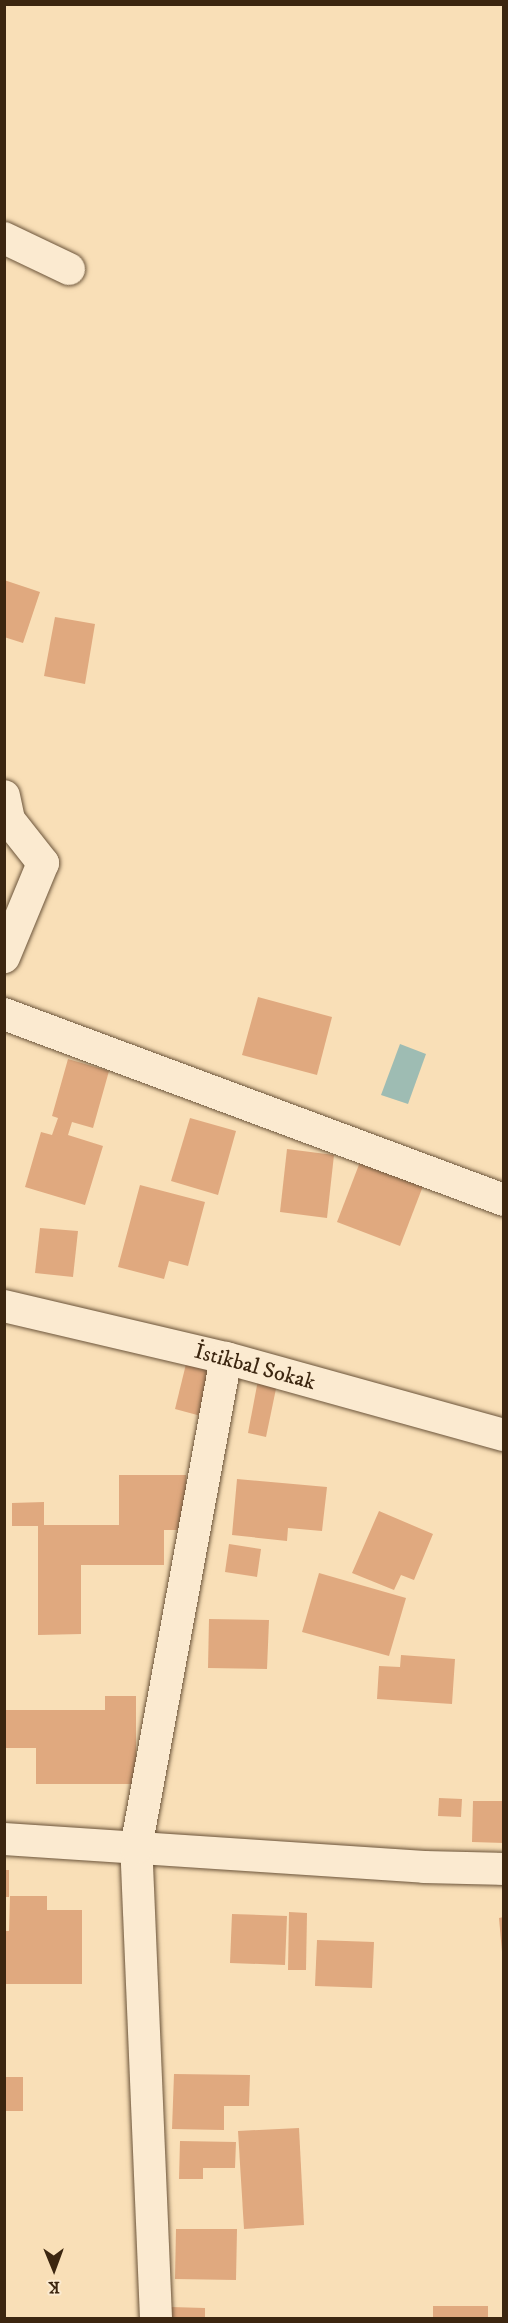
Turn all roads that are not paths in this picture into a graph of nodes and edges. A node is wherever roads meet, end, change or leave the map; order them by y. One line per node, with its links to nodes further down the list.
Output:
1 (4, 238): 2 (street)
2 (69, 268)
3 (4, 796): 4 (street)
4 (4, 957)
5 (4, 1014): 6 (street)
6 (504, 1200)
7 (4, 1306): 8 (street, İstikbal Sokak)
8 (226, 1358): 9 (street, İstikbal Sokak); 11 (street)
9 (504, 1436)
10 (4, 1839): 11 (street)
11 (136, 1848): 12 (street); 13 (street)
12 (504, 1869)
13 (156, 2319)

